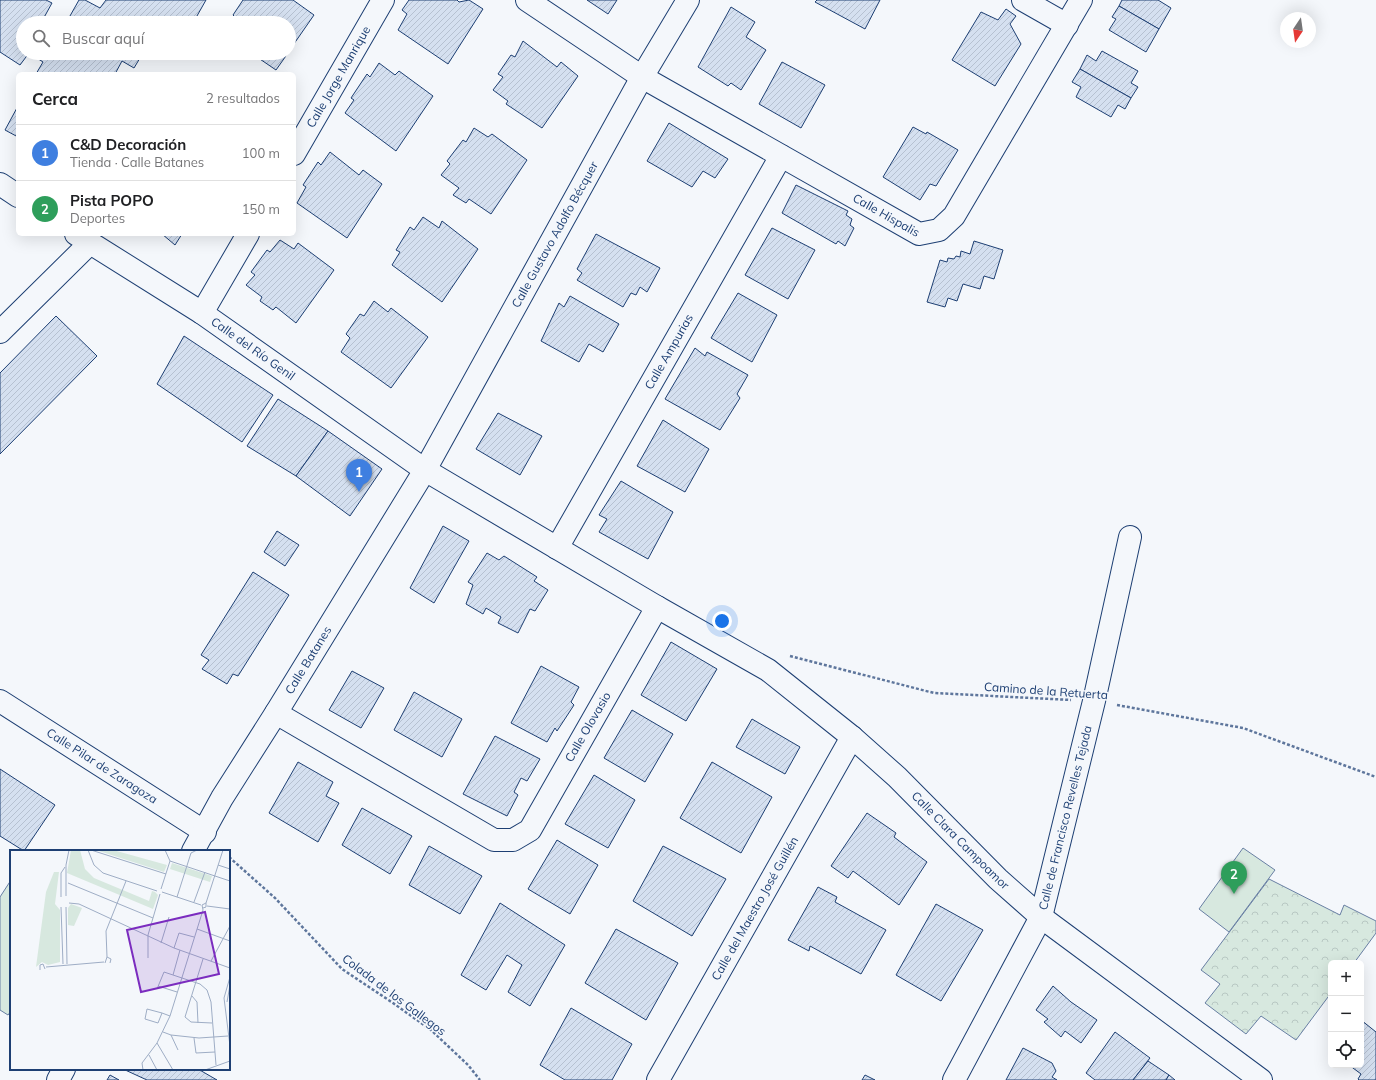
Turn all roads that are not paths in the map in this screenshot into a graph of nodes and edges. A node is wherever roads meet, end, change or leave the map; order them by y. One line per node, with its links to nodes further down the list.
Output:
1 (383, 0): 8 (street, Calle Jorge Manrique)
2 (527, 0): 7 (street, Calle Hispalis)
3 (688, 0): 7 (street, Calle Gustavo Adolfo Bécquer)
4 (1023, 0): 6 (street)
5 (1081, 0): 6 (street, Calle Hispalis)
6 (1067, 25): 9 (street, Calle Hispalis)
7 (642, 77): 9 (street, Calle Hispalis); 16 (street, Calle Gustavo Adolfo Bécquer)
8 (296, 151)
9 (782, 156): 18 (street, Calle Ampurias)
10 (0, 184): 11 (street)
11 (16, 195)
12 (247, 236): 14 (street)
13 (83, 239): 14 (street, Calle del Río Genil); 15 (street)
14 (202, 313): 16 (street, Calle del Río Genil)
15 (0, 332)
16 (425, 470): 18 (street); 21 (street, Calle Batanes)
17 (1130, 537): 25 (street, Calle de Francisco Revelles Tejada)
18 (557, 548): 19 (street)
19 (657, 607): 21 (street, Calle Olovasio); 22 (street, Calle Clara Campoamor)
20 (0, 701): 23 (street, Calle Pilar de Zaragoza)
21 (276, 713): 23 (street, Calle Batanes)
22 (852, 737): 25 (street, Calle Clara Campoamor); 28 (street, Calle del Maestro José Guillén)
23 (205, 832): 24 (street, Calle Batanes)
24 (194, 850)
25 (1041, 917): 29 (street, Calle de Francisco Revelles Tejada); 30 (street, Calle Clara Campoamor)
26 (63, 1070): 27 (street)
27 (58, 1080)
28 (658, 1080)
29 (954, 1080)
30 (1261, 1080)

